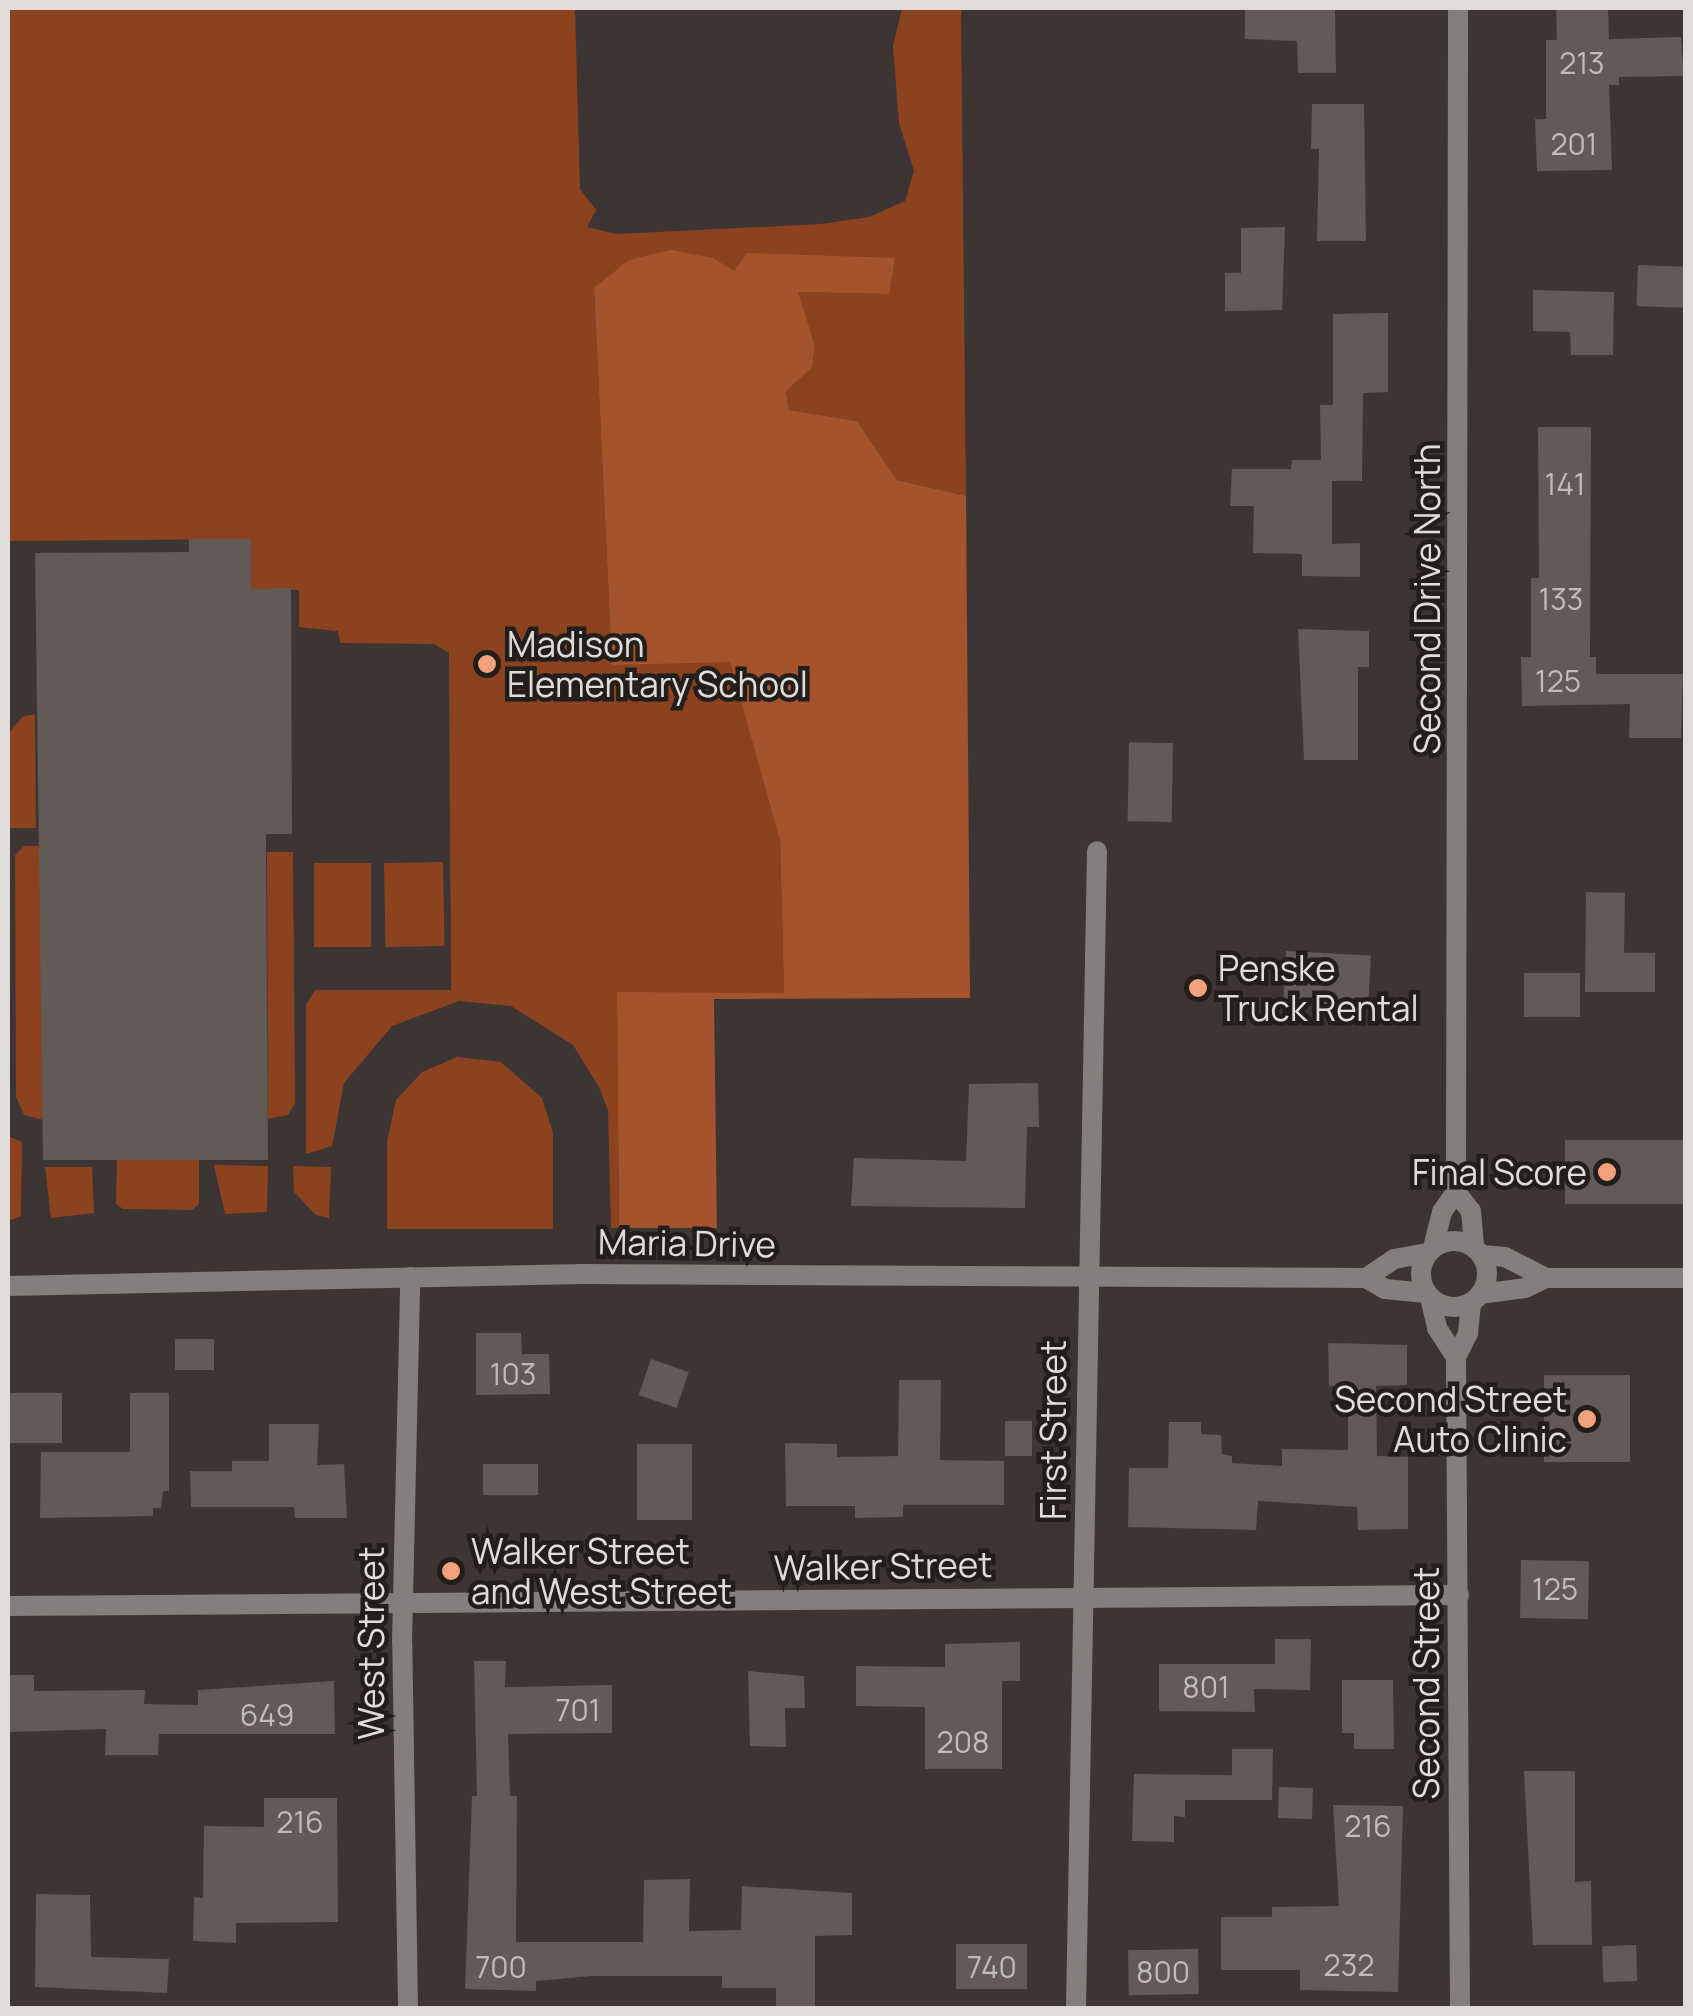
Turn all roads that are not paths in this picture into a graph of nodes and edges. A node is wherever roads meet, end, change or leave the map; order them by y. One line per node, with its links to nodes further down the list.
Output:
1 (1458, 8): 3 (street, Second Drive North)
2 (1097, 851): 10 (street, First Street)
3 (1456, 1192): 4 (street); 5 (street)
4 (1431, 1250): 5 (street); 7 (street); 12 (street)
5 (1478, 1251): 8 (street); 13 (street)
6 (410, 1276): 10 (street, Maria Drive); 11 (street, Maria Drive); 17 (street, West Street)
7 (1366, 1278): 10 (street, Maria Drive); 12 (street)
8 (1546, 1278): 9 (street); 13 (street)
9 (1686, 1278)
10 (1086, 1281): 16 (street, First Street)
11 (8, 1286)
12 (1428, 1295): 13 (street); 14 (street)
13 (1476, 1298): 14 (street)
14 (1456, 1357): 15 (street, Second Street)
15 (1459, 1595): 16 (street, Walker Street); 21 (street, Second Street)
16 (1084, 1596): 17 (street, Walker Street); 20 (street, First Street)
17 (402, 1602): 18 (street, Walker Street); 19 (street, West Street)
18 (8, 1606)
19 (408, 2008)
20 (1076, 2008)
21 (1460, 2008)

